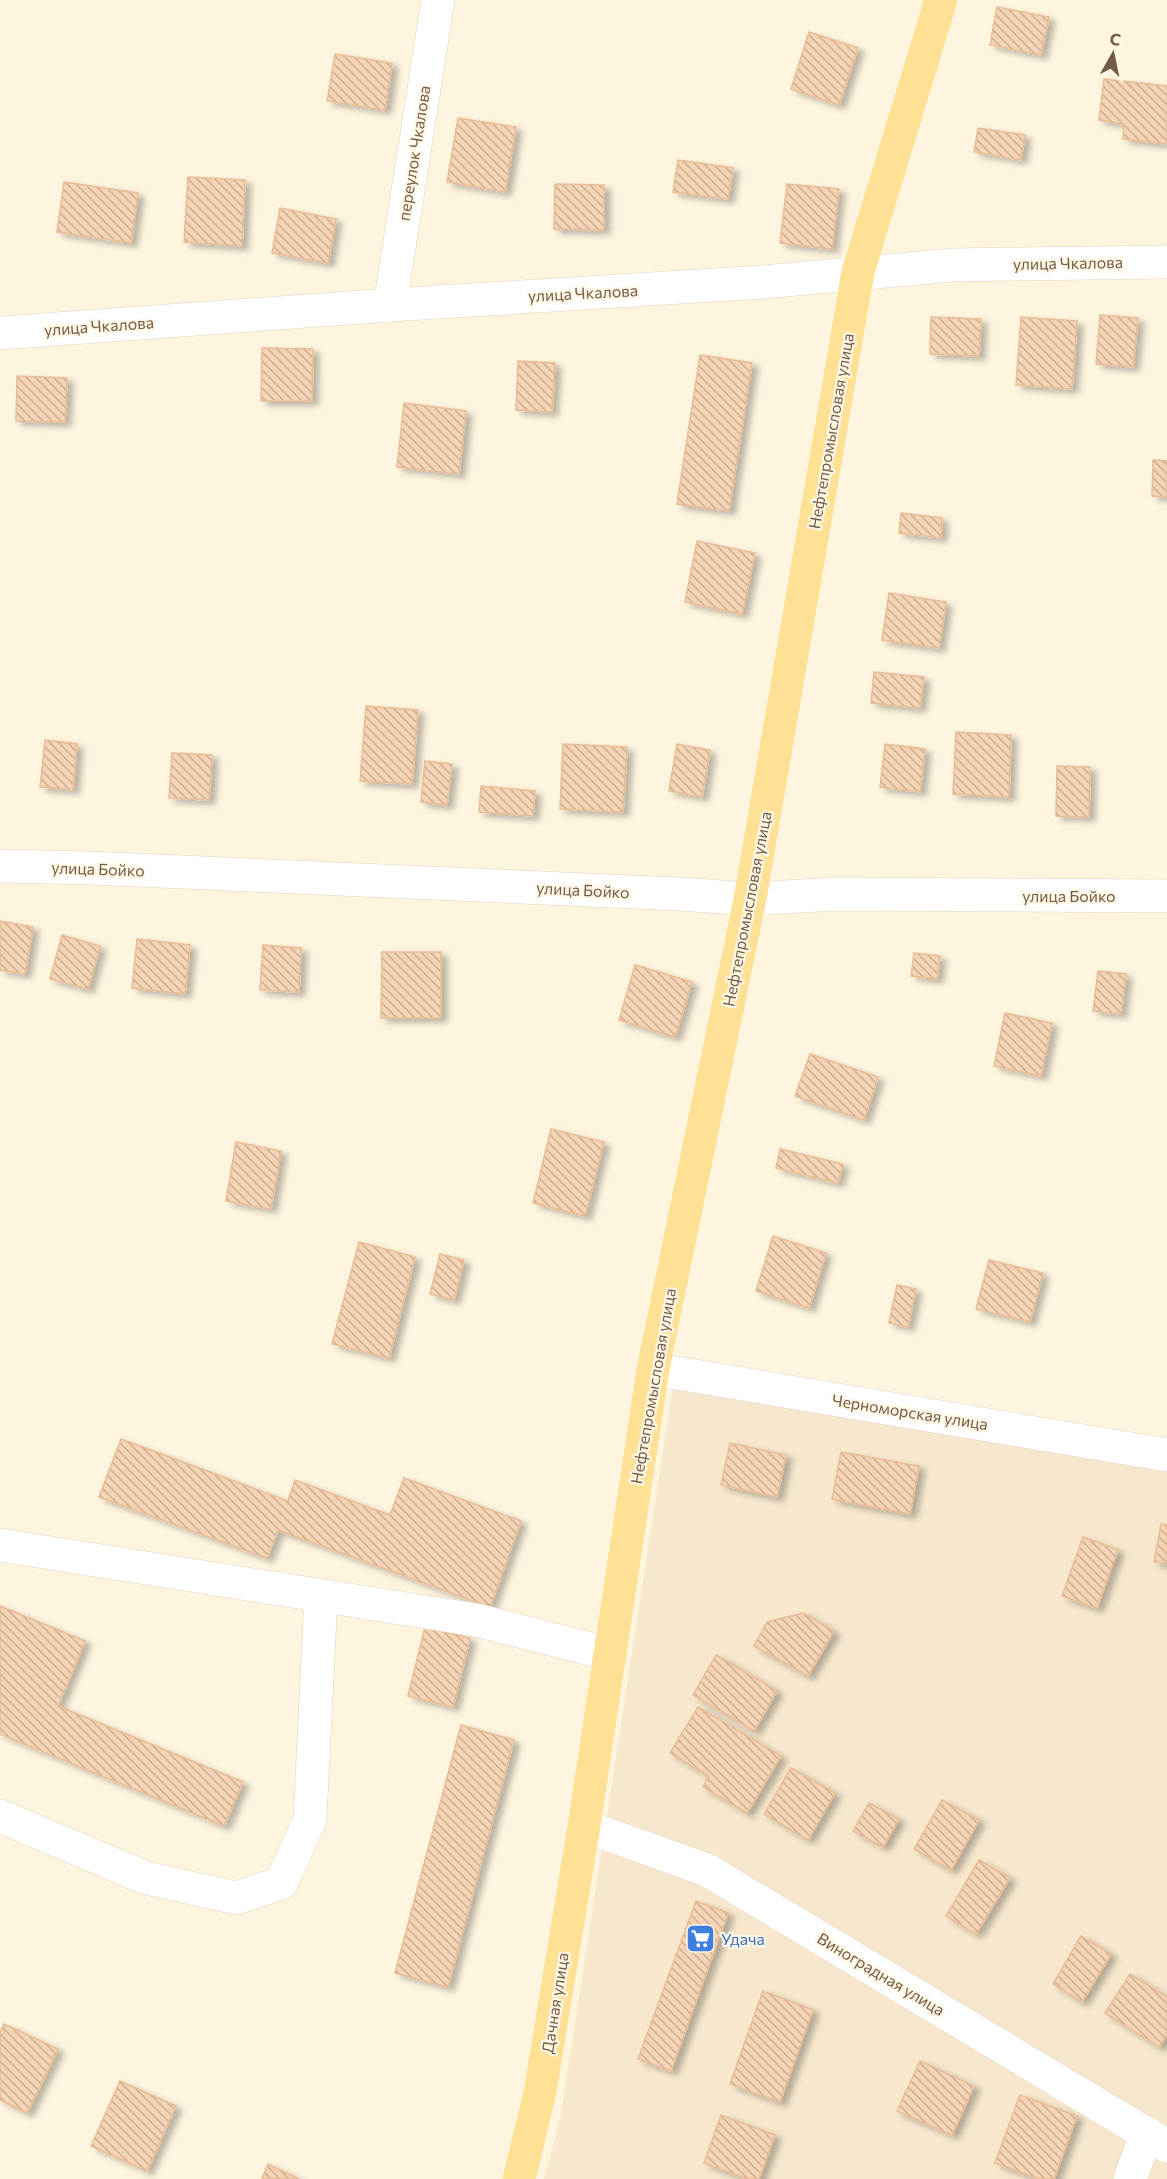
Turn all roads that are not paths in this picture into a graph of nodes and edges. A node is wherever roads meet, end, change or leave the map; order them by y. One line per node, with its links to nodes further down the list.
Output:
1 (438, 0): 5 (street, переулок Чкалова)
2 (940, 0): 4 (main road, Нефтепромысловая улица)
3 (1167, 262): 4 (street, улица Чкалова)
4 (858, 273): 5 (street, улица Чкалова); 9 (main road, Нефтепромысловая улица)
5 (390, 305): 6 (street, улица Чкалова)
6 (0, 333)
7 (0, 867): 9 (street, улица Бойко)
8 (1167, 896): 9 (street, улица Бойко)
9 (750, 899): 10 (main road, Нефтепромысловая улица)
10 (653, 1369): 11 (street, Черноморская улица); 14 (main road, Нефтепромысловая улица)
11 (1167, 1455)
12 (0, 1545): 13 (street)
13 (321, 1596): 14 (street); 15 (street)
14 (610, 1654): 16 (main road, Нефтепромысловая улица)
15 (0, 1816)
16 (584, 1826): 17 (street, Виноградная улица); 18 (main road, Дачная улица)
17 (1157, 2140): 19 (street)
18 (519, 2179)
19 (1130, 2179)

